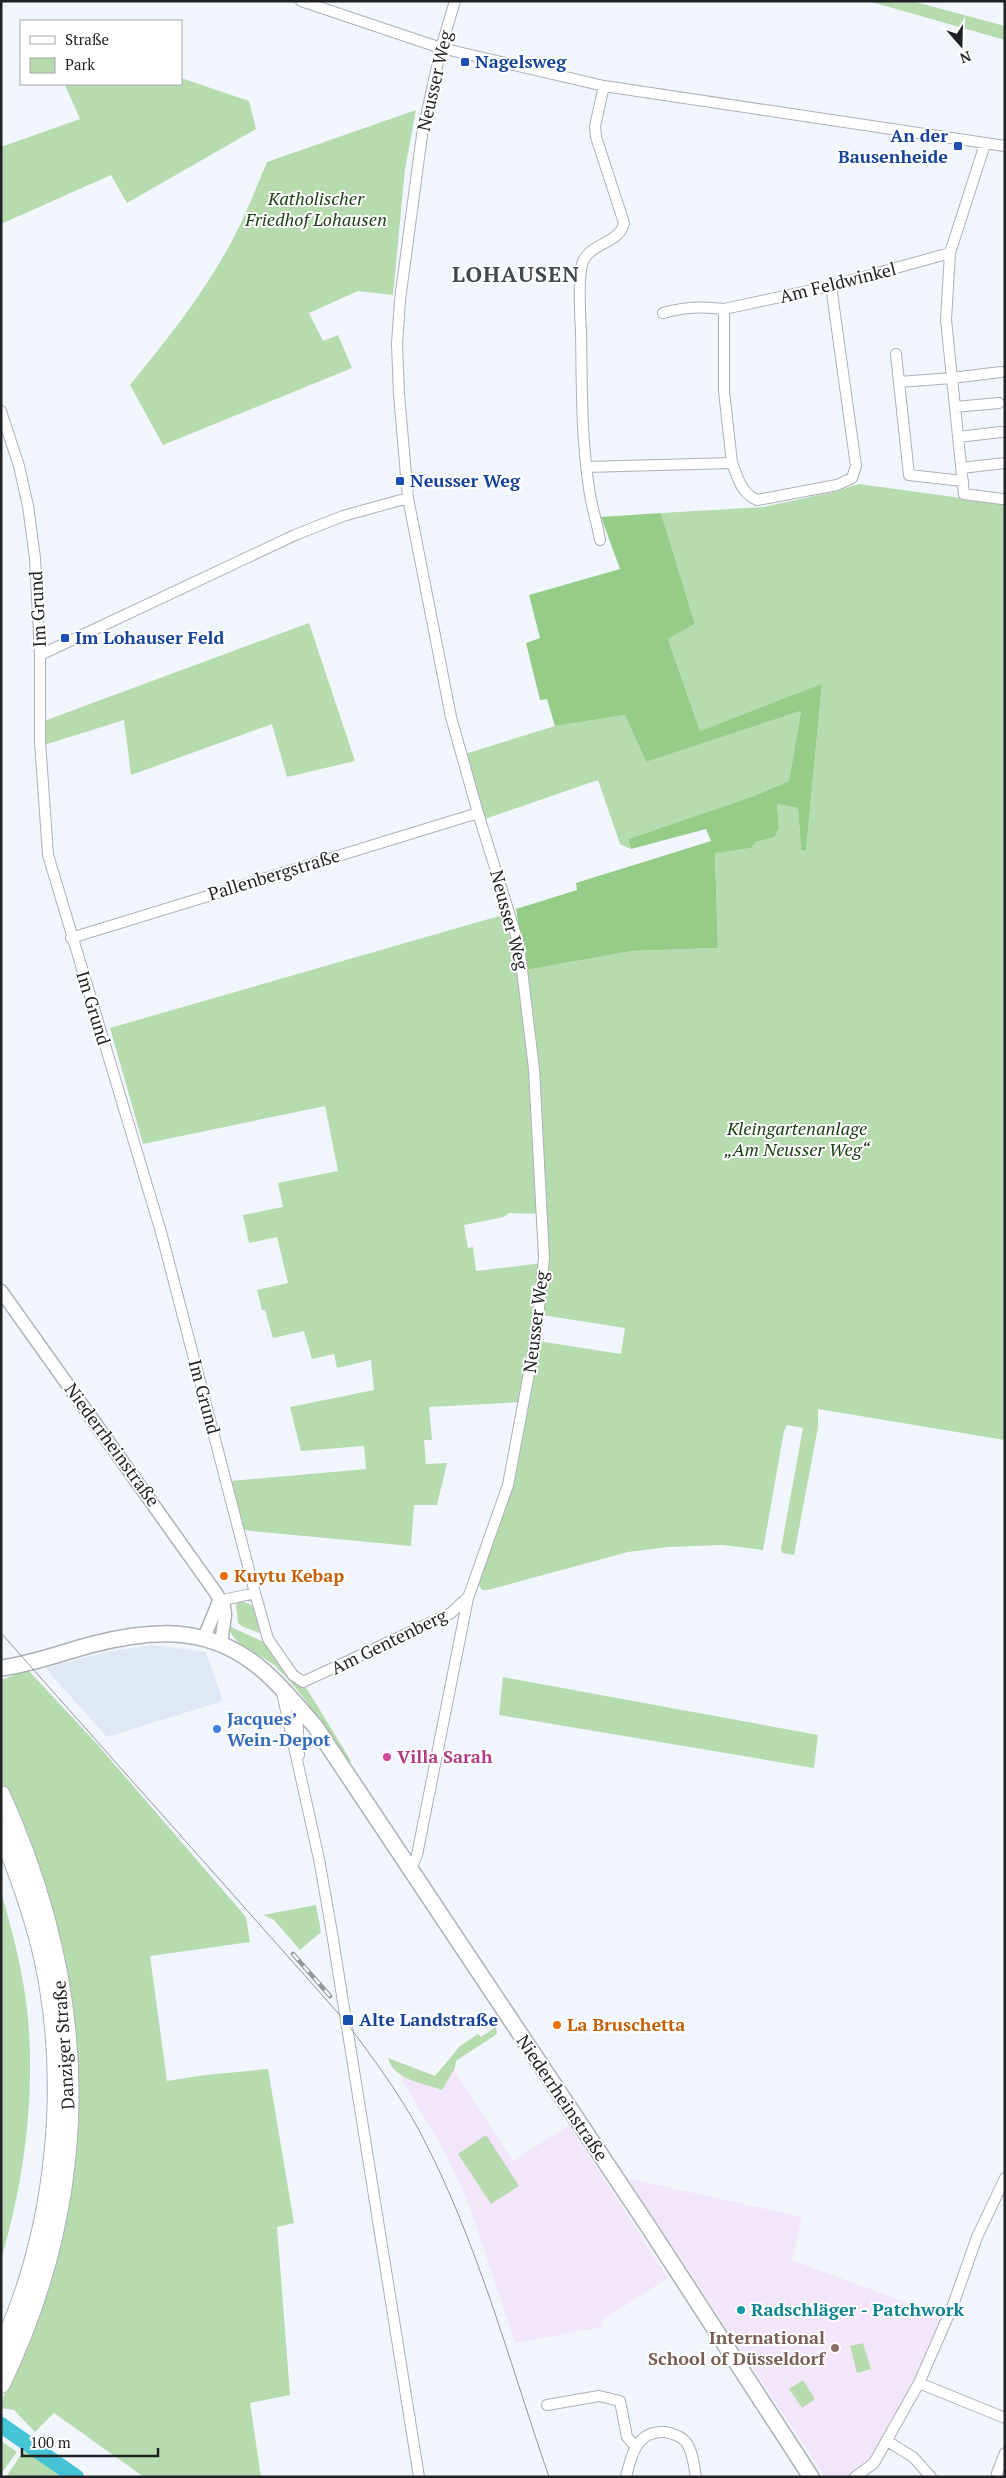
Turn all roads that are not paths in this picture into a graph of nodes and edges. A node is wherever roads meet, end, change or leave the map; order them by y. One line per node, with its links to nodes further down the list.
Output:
1 (301, 1): 3 (street)
2 (455, 1): 3 (street, Neusser Weg)
3 (441, 48): 4 (street); 25 (street, Neusser Weg)
4 (604, 86): 5 (street); 22 (street)
5 (985, 144): 6 (street); 7 (street)
6 (1005, 146)
7 (950, 253): 8 (street, Am Feldwinkel); 13 (street)
8 (831, 286): 9 (street, Am Feldwinkel); 20 (street)
9 (724, 309): 10 (street, Am Feldwinkel); 20 (street)
10 (663, 313)
11 (896, 354): 14 (street)
12 (1001, 372): 13 (street)
13 (952, 378): 14 (street); 16 (street)
14 (899, 382): 24 (street)
15 (998, 403): 16 (street)
16 (955, 407): 19 (street)
17 (1, 412): 28 (street, Im Grund)
18 (1001, 432): 19 (street)
19 (958, 437): 23 (street)
20 (732, 463): 22 (street)
21 (1005, 463): 23 (street)
22 (586, 467): 27 (street)
23 (961, 468): 24 (street)
24 (963, 480): 26 (street)
25 (408, 498): 28 (street); 29 (street, Neusser Weg)
26 (1002, 499)
27 (600, 540)
28 (40, 656): 30 (street, Im Grund)
29 (478, 813): 30 (street, Pallenbergstraße); 33 (street, Neusser Weg)
30 (71, 938): 32 (street, Im Grund)
31 (1, 1291): 34 (street, Niederrheinstraße)
32 (255, 1593): 33 (street, Am Gentenberg); 34 (street)
33 (468, 1598): 46 (street, Neusser Weg)
34 (219, 1601): 35 (street); 36 (street, Niederrheinstraße)
35 (204, 1638): 36 (main road, Niederrheinstraße); 37 (main road)
36 (221, 1643): 39 (main road, Niederrheinstraße)
37 (9, 1667): 38 (main road)
38 (1, 1673)
39 (281, 1687): 40 (main road, Niederrheinstraße); 43 (street)
40 (297, 1706): 41 (main road, Niederrheinstraße); 42 (street)
41 (324, 1739): 42 (street); 46 (main road, Niederrheinstraße)
42 (300, 1749): 43 (street)
43 (297, 1764): 57 (street)
44 (1, 1795): 50 (highway, Danziger Straße)
45 (1, 1831): 48 (highway, Danziger Straße)
46 (411, 1869): 60 (main road, Niederrheinstraße)
47 (1005, 2178): 49 (street)
48 (1, 2350)
49 (919, 2383): 52 (street); 53 (street)
50 (1, 2384)
51 (547, 2405): 54 (street)
52 (1005, 2418)
53 (887, 2441): 61 (street); 62 (street)
54 (635, 2446): 58 (street); 59 (street)
55 (1005, 2453): 56 (street)
56 (997, 2473)
57 (419, 2477)
58 (626, 2477)
59 (696, 2477)
60 (812, 2477)
61 (855, 2477)
62 (931, 2477)

